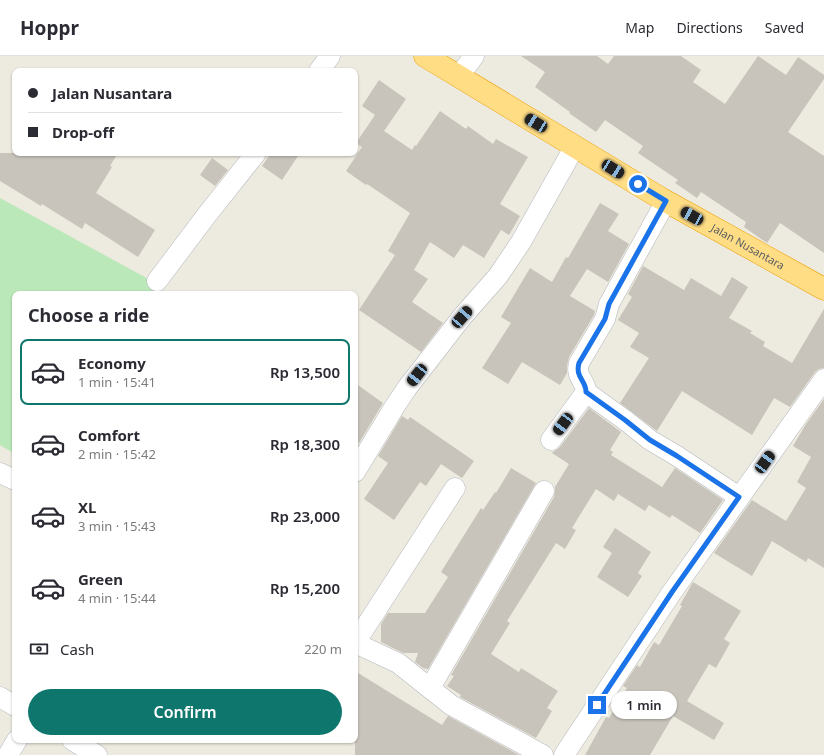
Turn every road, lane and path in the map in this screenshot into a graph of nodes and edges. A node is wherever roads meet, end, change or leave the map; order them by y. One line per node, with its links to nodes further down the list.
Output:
1 (330, 56): 4 (street)
2 (425, 56): 5 (highway, Jalan Nusantara)
3 (474, 56): 5 (street)
4 (320, 68)
5 (459, 76): 6 (highway, Jalan Nusantara)
6 (575, 146): 8 (highway, Jalan Nusantara); 14 (street)
7 (254, 156): 9 (street)
8 (666, 201): 10 (highway, Jalan Nusantara); 12 (street)
9 (157, 281)
10 (824, 289)
11 (824, 379): 19 (street)
12 (586, 392): 13 (street); 19 (street)
13 (551, 440)
14 (358, 467)
15 (0, 472): 16 (street)
16 (12, 478)
17 (455, 488): 20 (street)
18 (544, 491): 22 (street)
19 (739, 497): 30 (street)
20 (358, 638)
21 (358, 644): 22 (street)
22 (430, 688): 29 (street)
23 (0, 697): 24 (street)
24 (12, 704)
25 (15, 743): 27 (street)
26 (77, 743): 28 (street)
27 (8, 755)
28 (98, 755)
29 (543, 755)
30 (564, 755)

